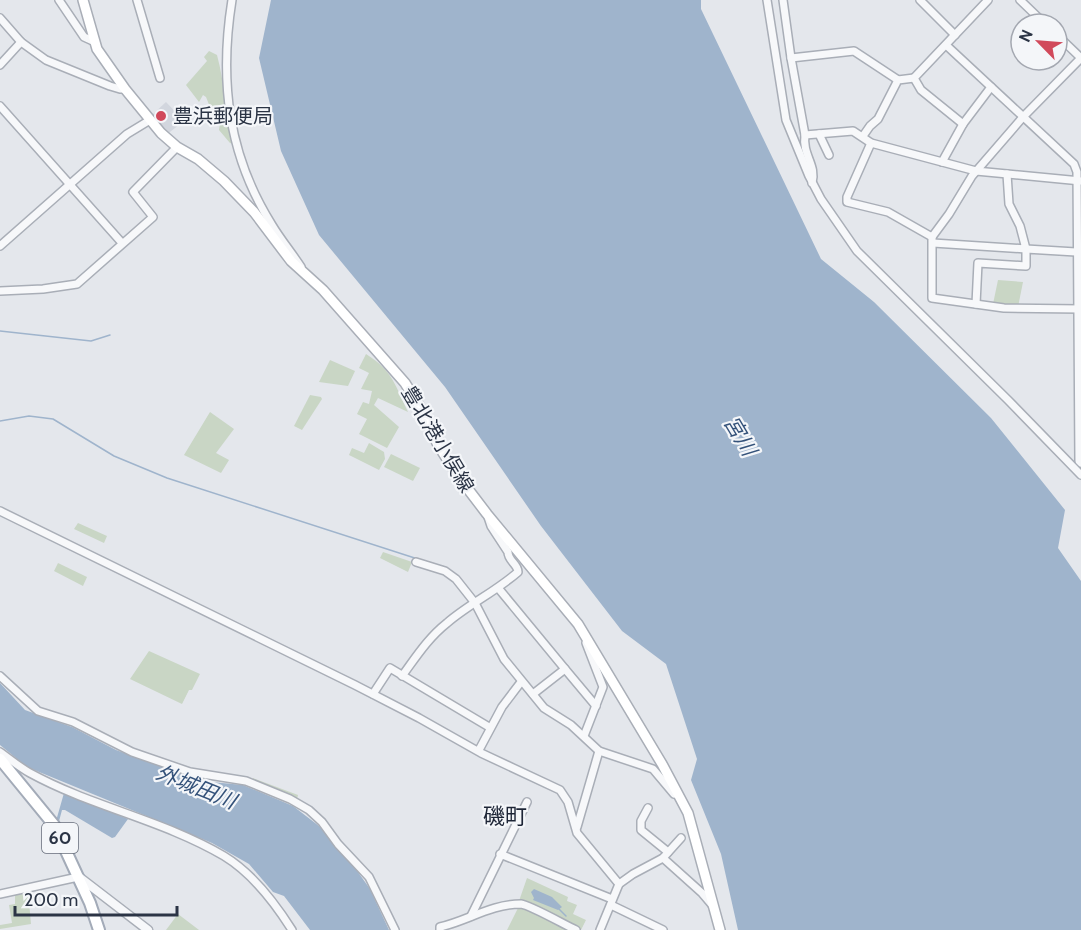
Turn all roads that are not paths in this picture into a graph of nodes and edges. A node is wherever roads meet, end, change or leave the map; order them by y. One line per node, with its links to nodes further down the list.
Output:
1 (59, 0): 14 (street)
2 (137, 0): 20 (street)
3 (232, 0): 47 (street)
4 (767, 0): 39 (street)
5 (783, 0): 17 (street)
6 (920, 0): 12 (street)
7 (988, 0): 12 (street)
8 (1020, 0): 10 (street)
9 (86, 1): 14 (main road, 豊北港小俣線)
10 (1032, 12)
11 (0, 18): 13 (street)
12 (955, 35): 15 (street)
13 (21, 42): 19 (street); 24 (street)
14 (95, 42): 24 (main road, 豊北港小俣線)
15 (946, 45): 21 (street); 23 (street)
16 (1069, 46): 18 (street)
17 (791, 58): 22 (street); 30 (street)
18 (1081, 58): 26 (street)
19 (0, 64)
20 (160, 78)
21 (914, 78): 22 (street); 28 (street)
22 (898, 80): 31 (street)
23 (991, 87): 26 (street); 28 (street)
24 (125, 88): 27 (main road, 豊北港小俣線)
25 (0, 106): 40 (street)
26 (1023, 117): 36 (street); 38 (street)
27 (150, 120): 33 (main road, 豊北港小俣線); 40 (street)
28 (963, 124): 35 (street)
29 (819, 134): 30 (street); 31 (street); 34 (street)
30 (805, 135): 39 (street)
31 (863, 136): 32 (street)
32 (870, 143): 35 (street); 41 (street)
33 (177, 147): 42 (street); 47 (main road, 豊北港小俣線)
34 (829, 155)
35 (942, 162): 36 (street)
36 (976, 171): 37 (street); 41 (street)
37 (1007, 174): 38 (street); 44 (street)
38 (1079, 181): 45 (street)
39 (812, 183): 52 (street)
40 (70, 184): 42 (street); 43 (street)
41 (933, 240): 44 (street); 49 (street)
42 (122, 243): 48 (street)
43 (0, 246)
44 (1026, 249): 45 (street); 49 (street)
45 (1076, 252): 46 (street)
46 (1079, 262): 50 (street)
47 (305, 273): 54 (main road, 豊北港小俣線)
48 (0, 291)
49 (976, 304): 50 (street)
50 (1080, 309): 51 (street)
51 (1081, 463)
52 (1081, 475)
53 (0, 511): 63 (street)
54 (487, 514): 56 (street); 58 (main road, 豊北港小俣線)
55 (416, 562): 57 (street)
56 (499, 589): 57 (street); 59 (street)
57 (475, 603): 61 (street); 62 (street)
58 (578, 624): 65 (street); 73 (main road, 豊北港小俣線)
59 (565, 669): 64 (street); 65 (street)
60 (0, 676): 90 (street)
61 (402, 676): 63 (street); 66 (street)
62 (521, 682): 64 (street); 66 (street)
63 (374, 694): 68 (street)
64 (533, 694): 67 (street)
65 (596, 706): 67 (street)
66 (489, 728): 68 (street)
67 (584, 736): 69 (street)
68 (479, 750): 75 (street)
69 (599, 751): 73 (street); 75 (street)
70 (0, 752): 85 (street)
71 (0, 759): 79 (main road, 60)
72 (527, 802): 77 (street)
73 (683, 802): 83 (main road, 豊北港小俣線)
74 (648, 808): 78 (street)
75 (577, 826): 80 (street)
76 (681, 838): 78 (street)
77 (500, 854): 82 (street); 84 (street)
78 (666, 855): 80 (street); 83 (street)
79 (78, 877): 81 (street); 86 (main road, 60); 87 (street)
80 (619, 884): 82 (street)
81 (0, 894)
82 (612, 902): 93 (street); 94 (street)
83 (714, 907): 95 (main road, 豊北港小俣線)
84 (471, 916): 91 (street); 92 (street)
85 (288, 923): 88 (street); 89 (street)
86 (99, 930)
87 (148, 930)
88 (282, 930)
89 (292, 930)
90 (395, 930)
91 (440, 930)
92 (576, 930)
93 (600, 930)
94 (663, 930)
95 (720, 930)

